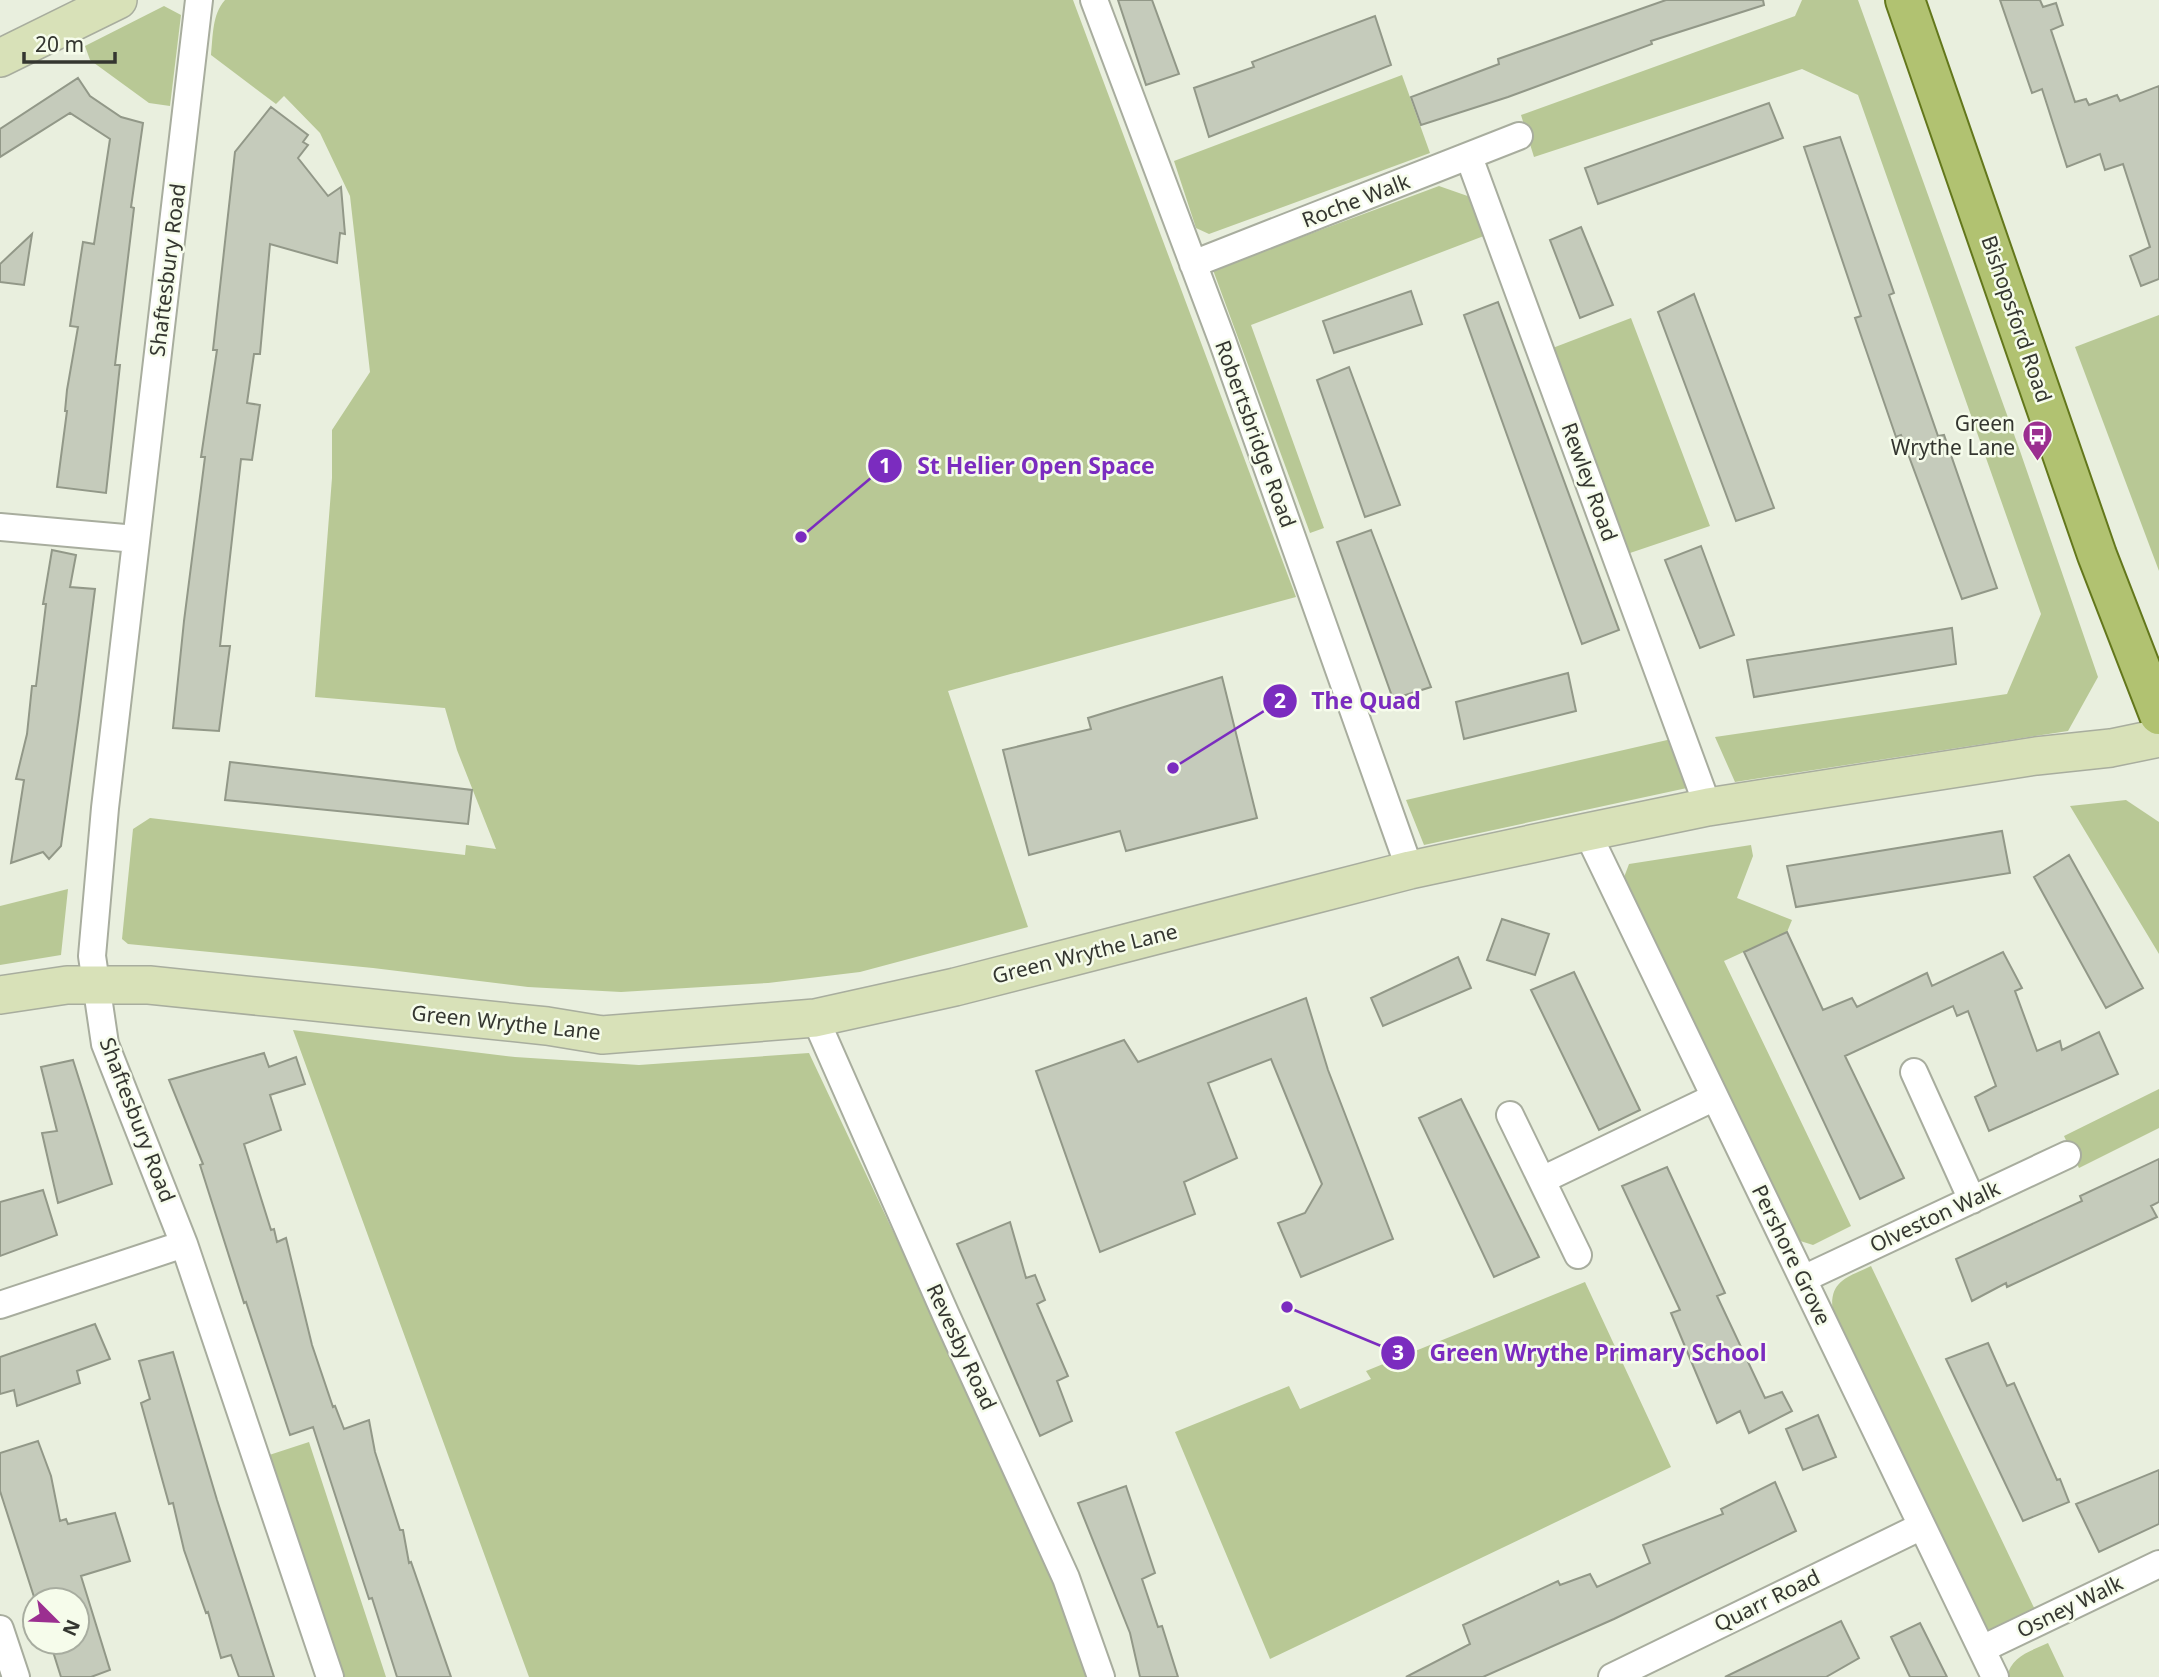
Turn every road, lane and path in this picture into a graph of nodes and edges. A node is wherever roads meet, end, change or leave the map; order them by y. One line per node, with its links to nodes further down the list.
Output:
1 (118, 0): 5 (street)
2 (199, 0): 10 (street, Shaftesbury Road)
3 (1094, 0): 8 (street, Robertsbridge Road)
4 (1905, 0): 11 (main road, Bishopsford Road)
5 (0, 58)
6 (1519, 136): 7 (street, Roche Walk)
7 (1469, 157): 8 (street, Roche Walk); 13 (street, Rewley Road)
8 (1193, 264): 15 (street, Robertsbridge Road)
9 (0, 527): 10 (street)
10 (136, 539): 16 (street, Shaftesbury Road)
11 (2159, 715)
12 (2159, 738): 13 (street, Green Wrythe Lane)
13 (1708, 807): 14 (street, Green Wrythe Lane)
14 (1587, 832): 15 (street, Green Wrythe Lane); 20 (street, Pershore Grove)
15 (1410, 870): 18 (street, Green Wrythe Lane)
16 (95, 983): 17 (street, Green Wrythe Lane); 18 (street, Green Wrythe Lane); 25 (street, Shaftesbury Road)
17 (0, 995)
18 (815, 1018): 35 (street, Revesby Road)
19 (1914, 1072): 24 (street)
20 (1714, 1097): 23 (street); 27 (street, Pershore Grove)
21 (1510, 1115): 23 (street)
22 (2067, 1156): 24 (street, Olveston Walk)
23 (1542, 1180): 26 (street)
24 (1972, 1200): 27 (street, Olveston Walk)
25 (184, 1244): 28 (street); 34 (street, Shaftesbury Road)
26 (1578, 1255)
27 (1802, 1279): 29 (street, Pershore Grove)
28 (0, 1305)
29 (1922, 1526): 32 (street, Pershore Grove); 36 (street, Quarr Road)
30 (2159, 1564): 32 (street, Osney Walk)
31 (0, 1629): 33 (street)
32 (1982, 1649): 37 (street, Pershore Grove)
33 (16, 1677)
34 (330, 1677)
35 (1101, 1677)
36 (1612, 1677)
37 (1995, 1677)

